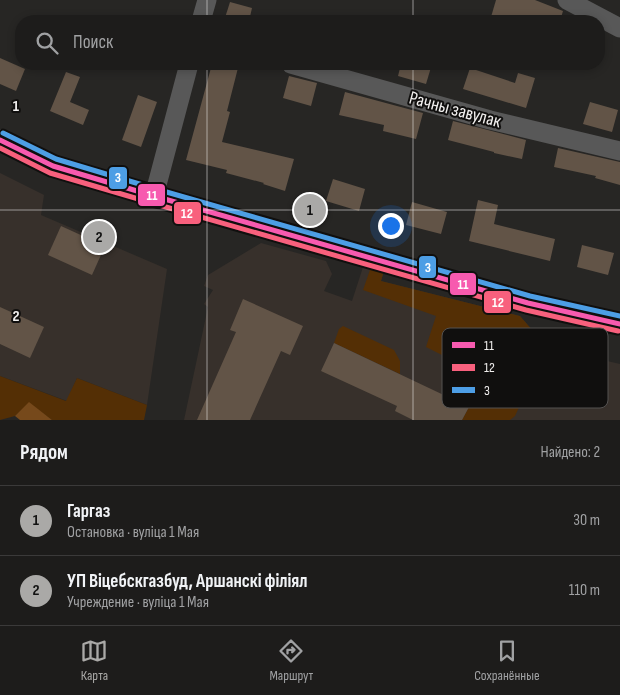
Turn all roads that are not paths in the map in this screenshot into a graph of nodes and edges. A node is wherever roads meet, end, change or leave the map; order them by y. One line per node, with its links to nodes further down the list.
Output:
1 (206, 0): 3 (street)
2 (567, 0): 4 (street)
3 (202, 15)
4 (595, 15)
5 (605, 20): 6 (street)
6 (620, 28)
7 (187, 70): 11 (street)
8 (312, 70): 10 (street, Рачны завулак)
9 (0, 140): 11 (street)
10 (620, 151)
11 (154, 196): 12 (street)
12 (620, 324)

